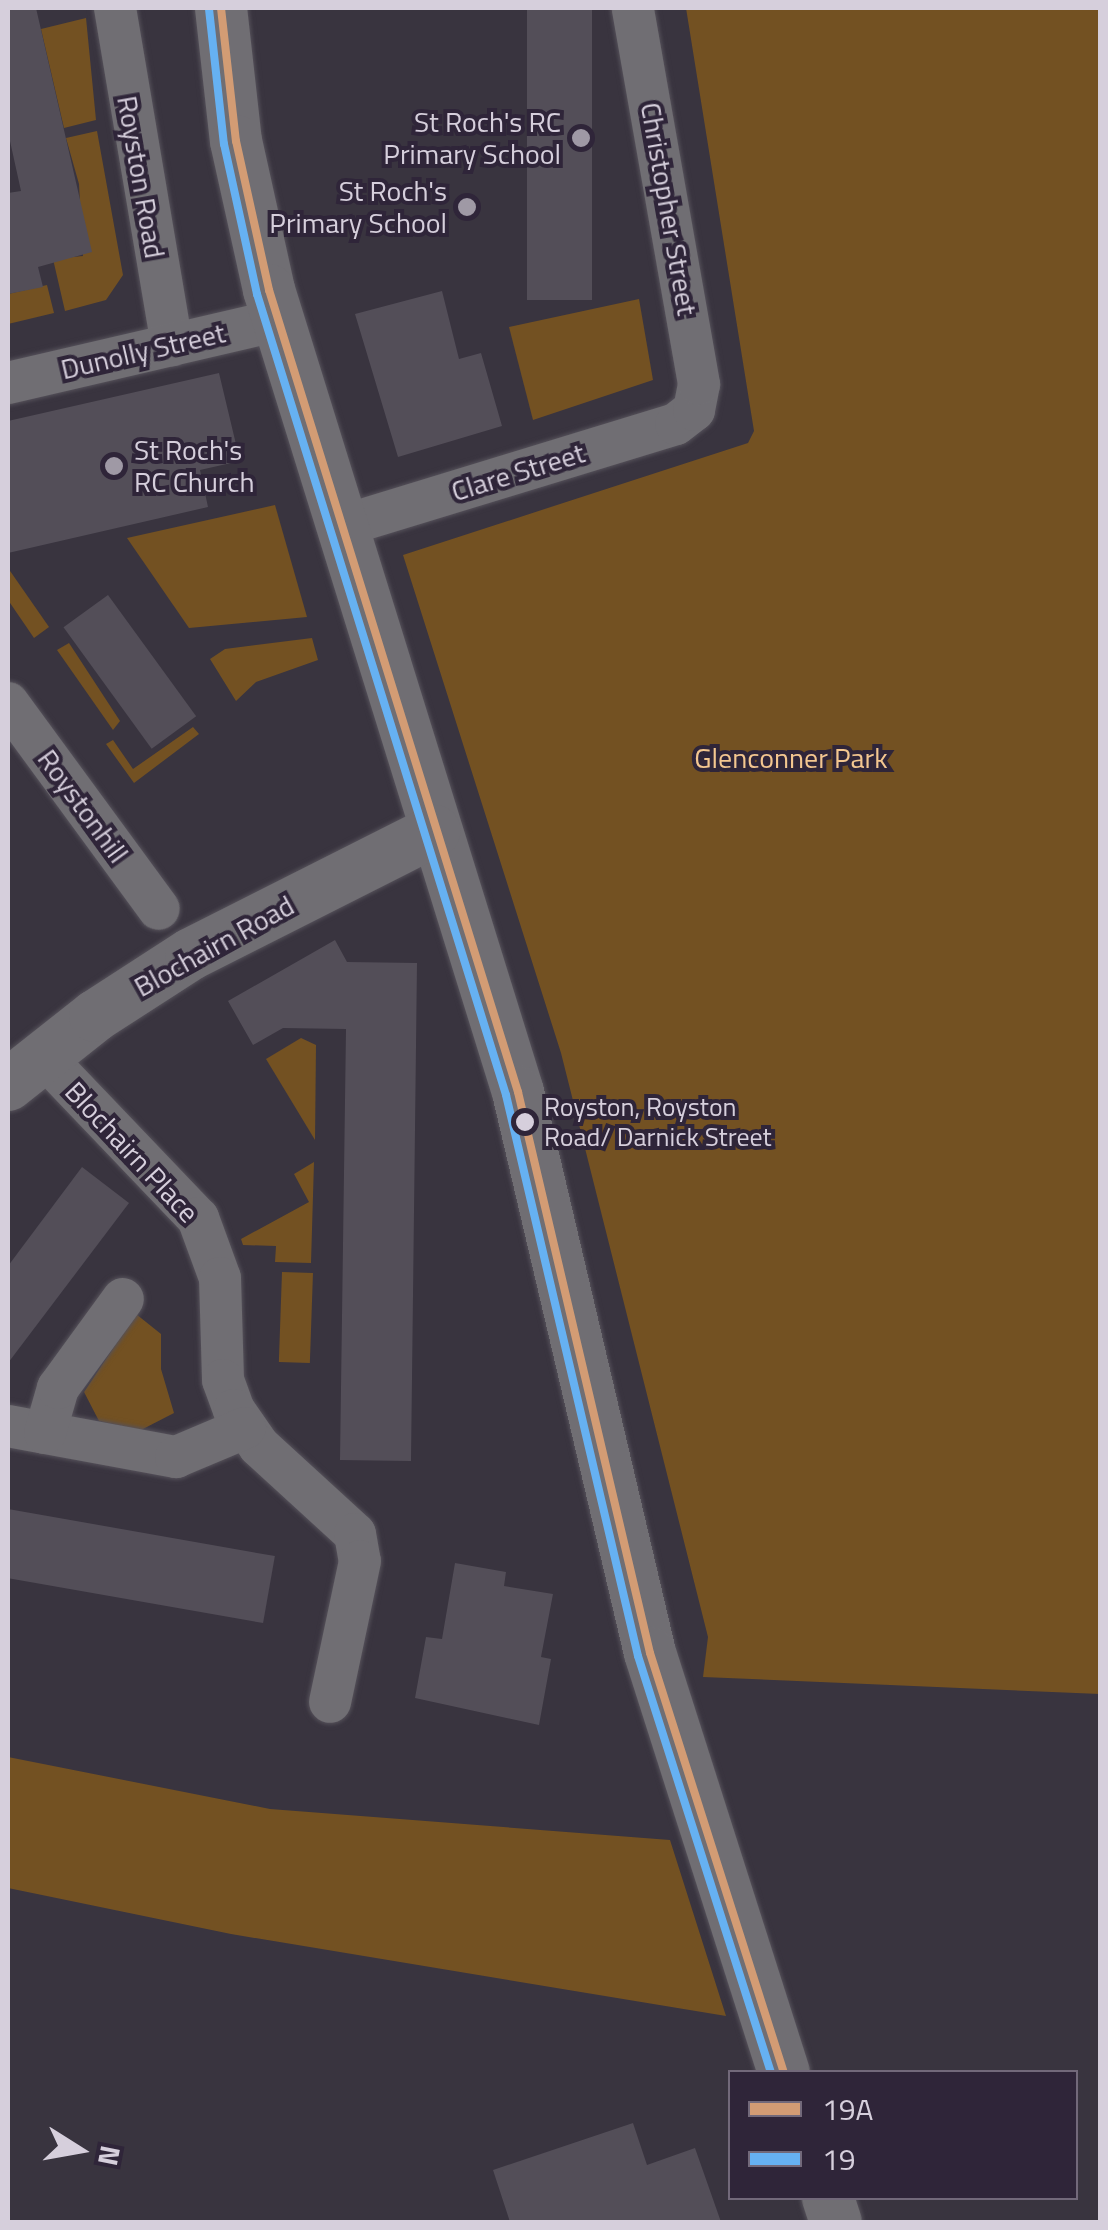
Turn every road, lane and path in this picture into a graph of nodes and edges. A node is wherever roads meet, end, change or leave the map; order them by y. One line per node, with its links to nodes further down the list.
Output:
1 (115, 8): 5 (street, Royston Road)
2 (222, 8): 4 (street)
3 (634, 8): 7 (street, Christopher Street)
4 (278, 320): 5 (street, Dunolly Street); 8 (street)
5 (172, 345): 6 (street, Dunolly Street)
6 (8, 383)
7 (694, 410): 8 (street, Clare Street)
8 (339, 527): 10 (street)
9 (8, 703): 11 (street, Roystonhill)
10 (435, 831): 12 (street, Blochairn Road); 17 (street)
11 (159, 909)
12 (25, 1070): 14 (street, Blochairn Place)
13 (123, 1299): 15 (street)
14 (244, 1428): 15 (street); 16 (street, Blochairn Place)
15 (26, 1429)
16 (330, 1702)
17 (779, 2058)

